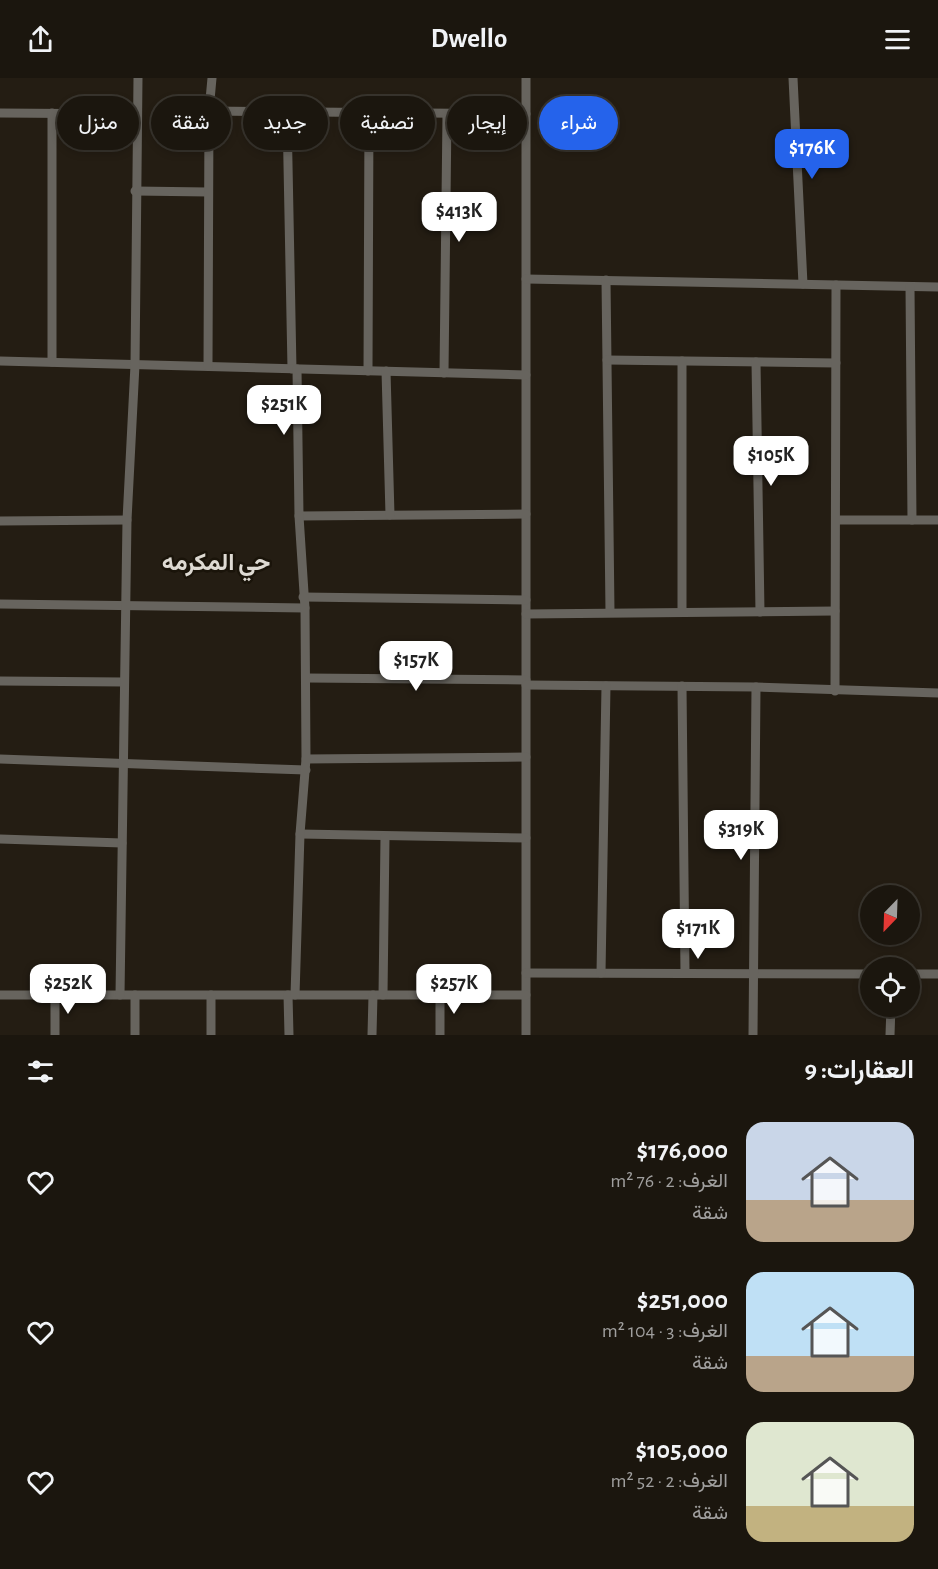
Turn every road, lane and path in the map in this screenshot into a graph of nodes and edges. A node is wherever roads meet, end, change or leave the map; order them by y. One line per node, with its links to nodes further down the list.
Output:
1 (138, 78): 5 (street)
2 (212, 78): 6 (street)
3 (526, 78): 7 (street)
4 (793, 78): 22 (street)
5 (138, 96)
6 (210, 96)
7 (526, 96)
8 (0, 113): 9 (street)
9 (52, 113): 10 (street); 29 (street)
10 (57, 113)
11 (435, 114): 12 (street)
12 (447, 114): 37 (street)
13 (136, 150): 18 (street)
14 (209, 150): 19 (street)
15 (288, 150): 34 (street)
16 (369, 150): 35 (street)
17 (526, 150): 20 (street)
18 (135, 191): 19 (street); 32 (street)
19 (208, 192): 33 (street)
20 (526, 279): 21 (street); 38 (street)
21 (606, 280): 22 (street); 26 (street)
22 (803, 284): 23 (street)
23 (836, 285): 24 (street); 31 (street)
24 (910, 287): 25 (street); 44 (street)
25 (938, 287)
26 (607, 360): 28 (street); 53 (street)
27 (0, 361): 29 (street)
28 (682, 361): 30 (street); 54 (street)
29 (52, 362): 32 (street)
30 (756, 362): 31 (street); 55 (street)
31 (836, 363): 43 (street)
32 (135, 364): 33 (street); 42 (street)
33 (208, 366): 34 (street)
34 (294, 369): 35 (street); 41 (street)
35 (368, 371): 36 (street)
36 (386, 371): 37 (street); 39 (street)
37 (444, 373): 38 (street)
38 (526, 375): 40 (street)
39 (390, 514): 40 (street); 41 (street)
40 (526, 514): 48 (street)
41 (299, 516): 47 (street)
42 (127, 520): 46 (street); 50 (street)
43 (836, 520): 44 (street); 52 (street)
44 (912, 520): 45 (street)
45 (938, 520)
46 (0, 521)
47 (303, 597): 48 (street); 51 (street)
48 (526, 600): 56 (street)
49 (0, 604): 50 (street)
50 (126, 607): 51 (street); 59 (street)
51 (305, 608): 57 (street)
52 (835, 610): 55 (street); 64 (street)
53 (610, 612): 54 (street); 56 (street)
54 (682, 612): 55 (street)
55 (760, 612)
56 (526, 614): 60 (street)
57 (307, 678): 60 (street); 68 (street)
58 (0, 681): 59 (street)
59 (124, 682): 69 (street)
60 (526, 682): 61 (street); 66 (street)
61 (606, 686): 62 (street); 77 (street)
62 (682, 686): 63 (street); 78 (street)
63 (756, 687): 64 (street); 79 (street)
64 (835, 691): 65 (street)
65 (938, 693)
66 (526, 757): 68 (street); 73 (street)
67 (0, 759): 69 (street)
68 (306, 759): 70 (street)
69 (123, 765): 70 (street); 75 (street)
70 (306, 770): 71 (street)
71 (300, 834): 72 (street); 88 (street)
72 (385, 837): 73 (street); 89 (street)
73 (526, 838): 76 (street)
74 (0, 839): 75 (street)
75 (122, 843): 85 (street)
76 (526, 973): 77 (street); 91 (street)
77 (601, 973): 78 (street)
78 (685, 973): 79 (street)
79 (754, 973): 80 (street); 100 (street)
80 (860, 974)
81 (920, 974): 82 (street)
82 (938, 974)
83 (0, 994): 84 (street)
84 (54, 995): 85 (street); 93 (street)
85 (120, 995): 86 (street)
86 (135, 995): 87 (street); 94 (street)
87 (211, 995): 88 (street); 95 (street)
88 (292, 995): 89 (street); 96 (street)
89 (378, 995): 90 (street); 97 (street)
90 (440, 995): 91 (street); 98 (street)
91 (526, 995): 99 (street)
92 (891, 1017): 101 (street)
93 (55, 1035)
94 (135, 1035)
95 (211, 1035)
96 (289, 1035)
97 (372, 1035)
98 (440, 1035)
99 (526, 1035)
100 (753, 1035)
101 (891, 1035)

